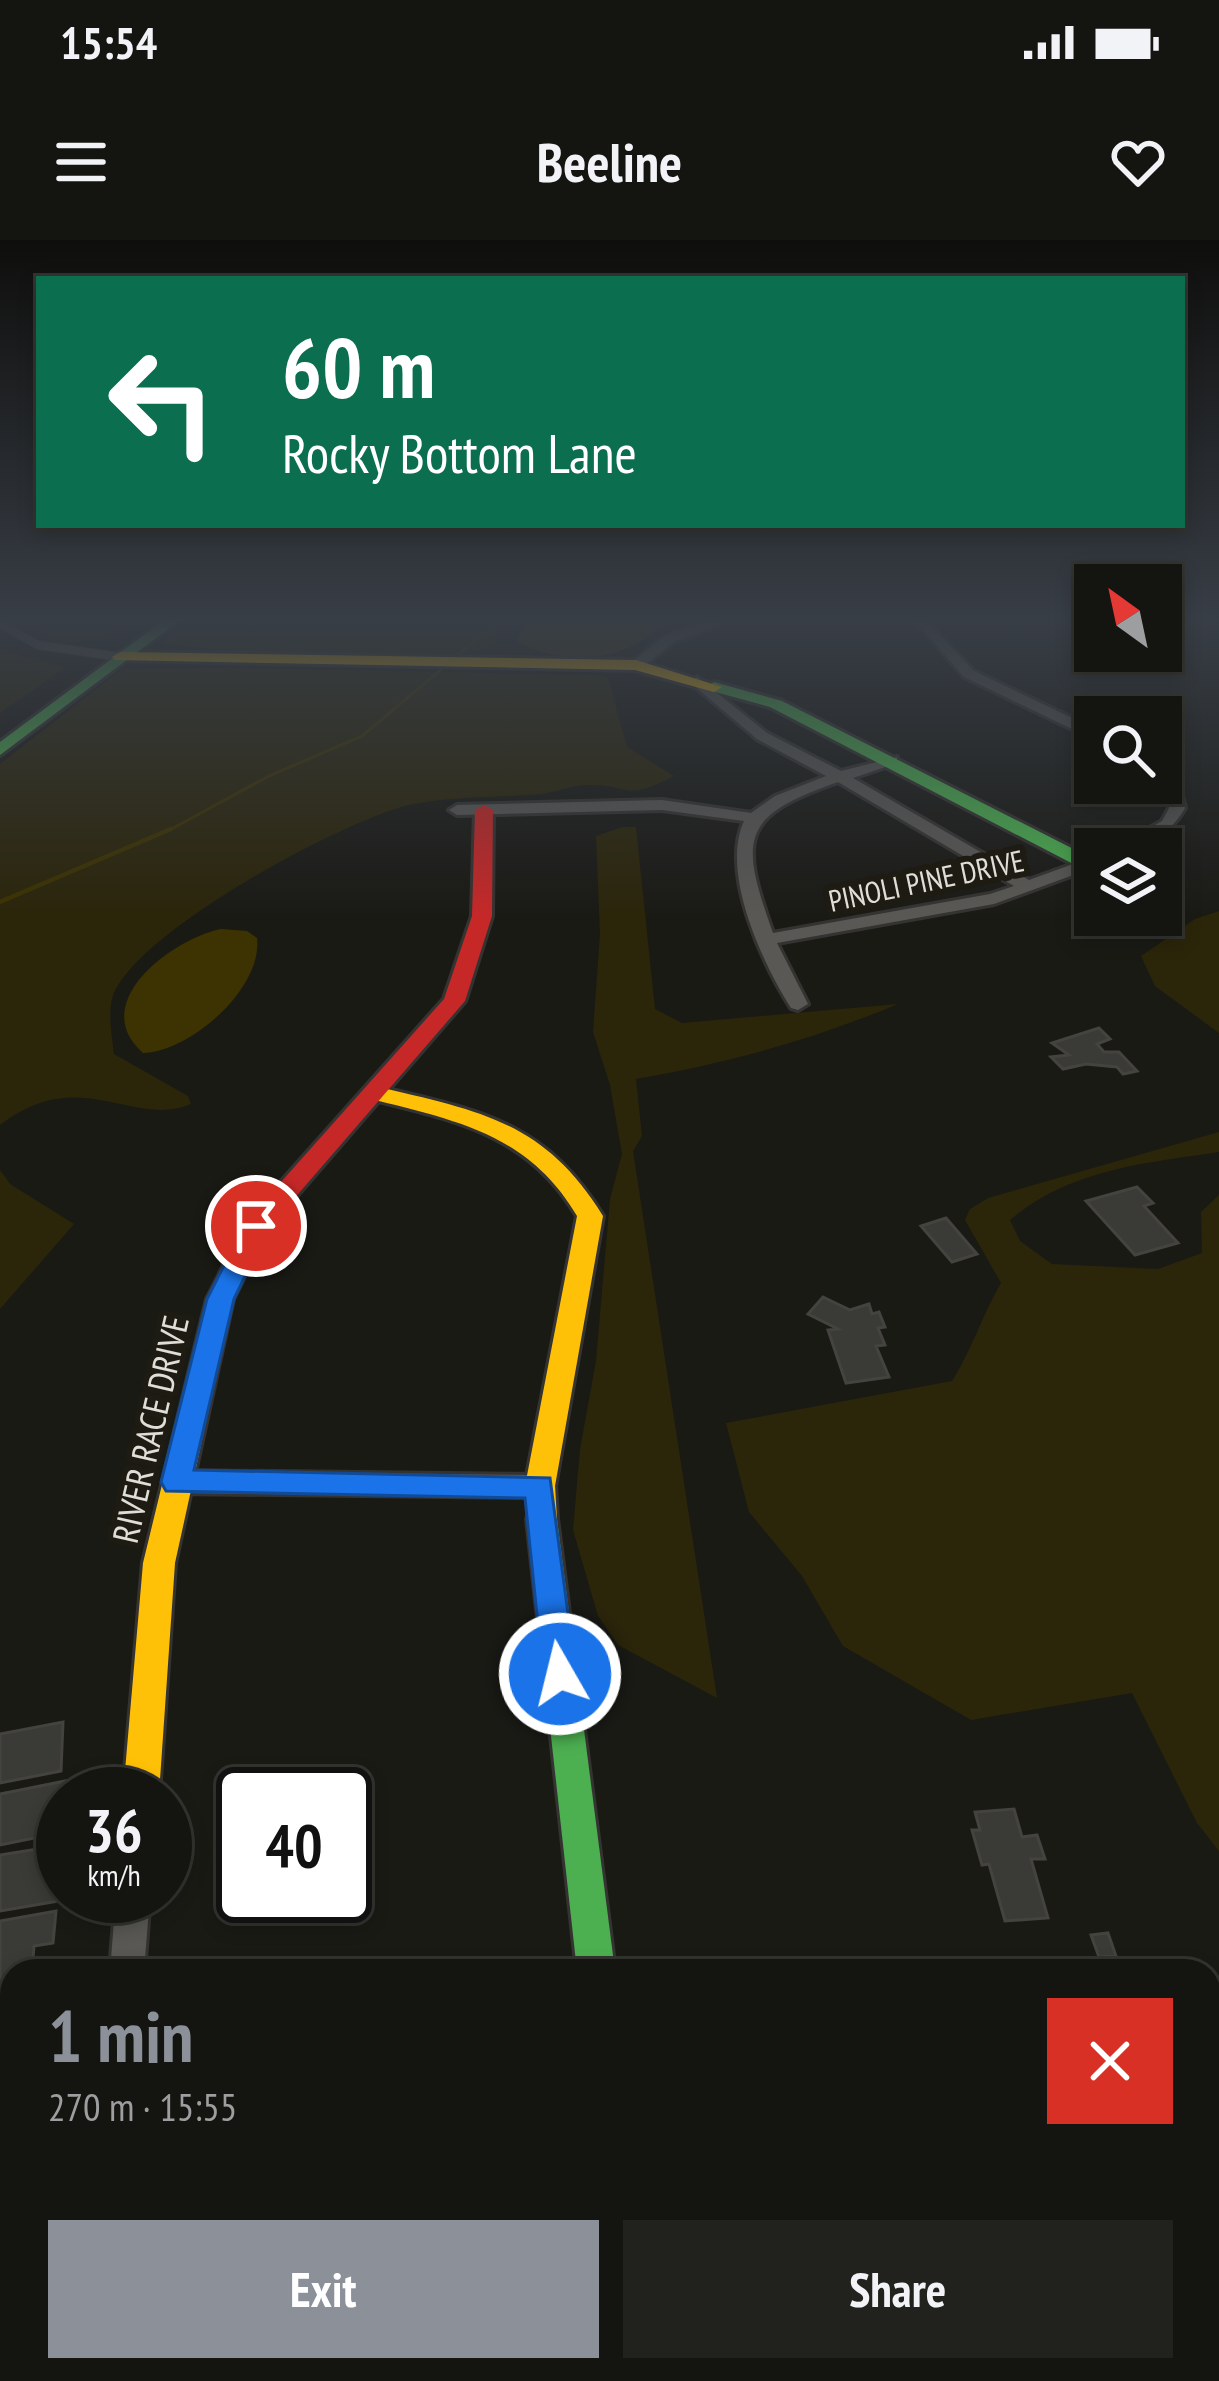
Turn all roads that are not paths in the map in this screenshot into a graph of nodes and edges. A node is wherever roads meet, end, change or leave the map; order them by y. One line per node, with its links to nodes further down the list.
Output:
1 (43, 717): 4 (street)
2 (747, 717): 6 (street)
3 (781, 717): 5 (street)
4 (0, 750)
5 (892, 760): 6 (street); 11 (street)
6 (842, 778): 9 (street); 13 (street)
7 (1176, 804): 10 (street)
8 (471, 810): 9 (street); 16 (street, RIVER RACE DRIVE)
9 (754, 818): 14 (street)
10 (1160, 828)
11 (1074, 854)
12 (1074, 870): 13 (street, PINOLI PINE DRIVE)
13 (1030, 888): 14 (street, PINOLI PINE DRIVE)
14 (765, 940): 15 (street)
15 (799, 1004)
16 (375, 1093): 17 (street, RIVER RACE DRIVE); 18 (street)
17 (176, 1482): 18 (street); 19 (street, RIVER RACE DRIVE)
18 (540, 1486): 22 (street)
19 (143, 1767)
20 (131, 1923): 21 (street)
21 (128, 1959)
22 (594, 1959)

